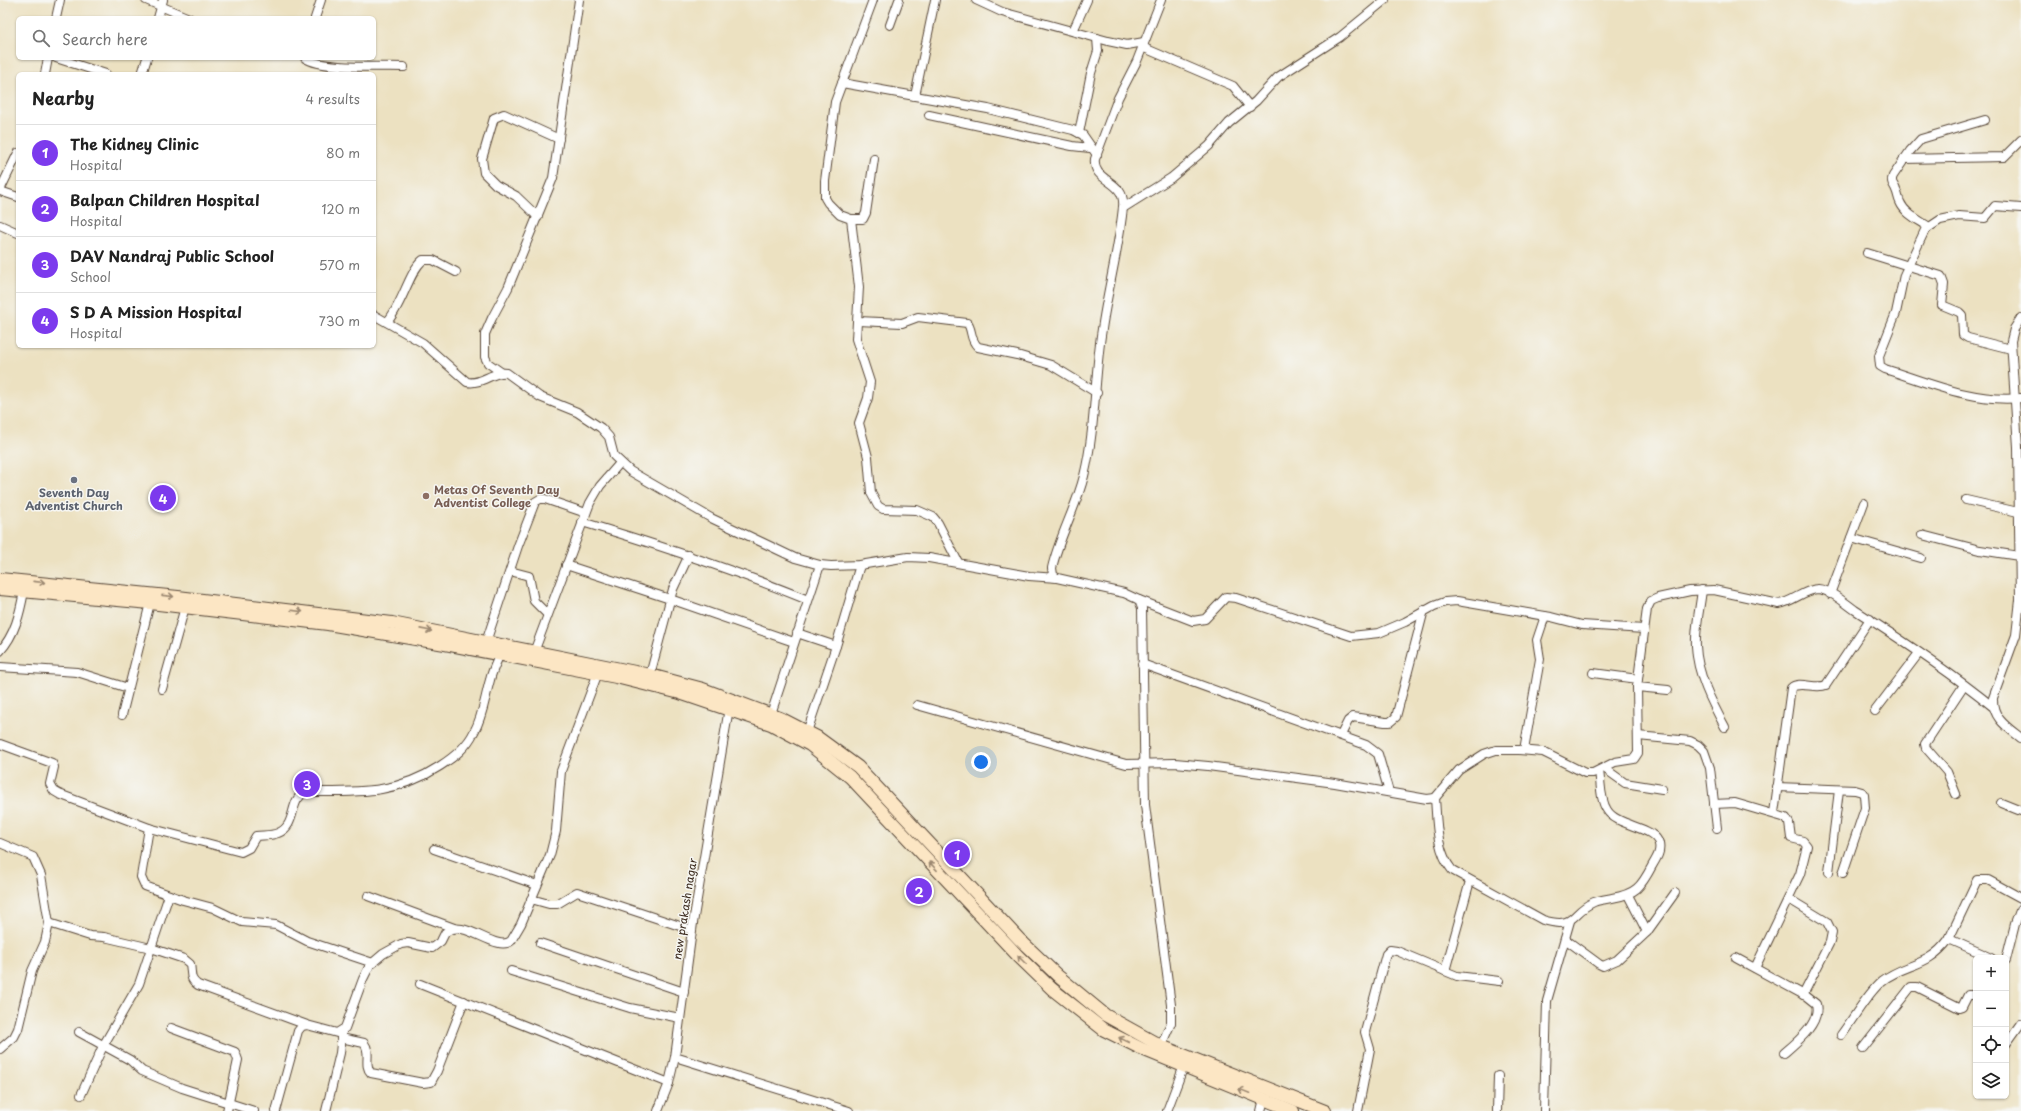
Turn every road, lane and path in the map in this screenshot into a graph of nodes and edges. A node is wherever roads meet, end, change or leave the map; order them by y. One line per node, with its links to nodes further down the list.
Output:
1 (60, 0): 13 (street)
2 (146, 0): 12 (street)
3 (321, 0): 16 (street)
4 (579, 0): 35 (street)
5 (874, 0): 29 (street)
6 (899, 0): 17 (street)
7 (935, 0): 30 (street)
8 (976, 0): 18 (street)
9 (1087, 0): 18 (street)
10 (1161, 0): 20 (street)
11 (1385, 0): 31 (street)
12 (162, 3): 14 (street); 15 (street)
13 (56, 16)
14 (159, 16)
15 (185, 16)
16 (316, 16)
17 (890, 25)
18 (1073, 31): 19 (street)
19 (1097, 38): 20 (street); 34 (street)
20 (1143, 44): 31 (street); 38 (street)
21 (48, 60): 26 (street)
22 (62, 60): 27 (street)
23 (146, 60): 28 (street)
24 (309, 60): 25 (street)
25 (404, 66)
26 (45, 72)
27 (100, 72)
28 (143, 72)
29 (842, 83): 30 (street); 47 (street)
30 (915, 96): 34 (street)
31 (1250, 106): 44 (street)
32 (929, 115): 37 (street)
33 (1985, 120): 41 (street)
34 (1079, 133): 37 (street)
35 (558, 139): 46 (street); 46 (street)
36 (2021, 140): 41 (street)
37 (1090, 148): 38 (street)
38 (1097, 155): 44 (street)
39 (16, 157): 42 (street)
40 (874, 159): 47 (street)
41 (1904, 159): 49 (street)
42 (0, 191): 43 (street)
43 (16, 196)
44 (1123, 208): 60 (street)
45 (2021, 208): 49 (street)
46 (538, 217): 59 (street)
47 (851, 219): 56 (street)
48 (0, 225): 50 (street)
49 (1929, 227): 52 (street)
50 (16, 232)
51 (1867, 253): 52 (street)
52 (1908, 265): 58 (street); 61 (street)
53 (456, 272): 57 (street)
54 (376, 317): 57 (street)
55 (2021, 318): 58 (street)
56 (858, 321): 60 (street); 75 (street)
57 (387, 322): 59 (street)
58 (2011, 349): 61 (street)
59 (501, 372): 63 (street)
60 (1097, 393): 81 (street)
61 (2018, 398): 62 (street)
62 (2019, 452): 66 (street)
63 (620, 463): 67 (street); 76 (street)
64 (1966, 500): 66 (street)
65 (1864, 503): 71 (street)
66 (2018, 512): 69 (street)
67 (586, 513): 68 (street); 79 (street)
68 (582, 522): 72 (street); 78 (street)
69 (2020, 534): 73 (street)
70 (1922, 535): 73 (street)
71 (1851, 538): 74 (street); 85 (street)
72 (689, 555): 86 (street); 87 (street)
73 (2019, 556): 89 (street)
74 (1921, 558)
75 (958, 562): 77 (street); 81 (street)
76 (820, 565): 77 (street); 87 (street)
77 (860, 565): 100 (street)
78 (566, 566): 86 (street); 93 (street)
79 (510, 571): 93 (street); 98 (street)
80 (0, 578): 98 (main road, one-way to 98)
81 (1057, 578): 88 (street)
82 (0, 589): 84 (main road)
83 (1702, 590): 85 (street); 96 (street); 121 (street)
84 (24, 591): 90 (main road); 101 (street)
85 (1830, 594): 95 (street)
86 (670, 599): 99 (street); 109 (street)
87 (808, 600): 97 (street)
88 (1139, 600): 92 (street); 105 (street)
89 (2021, 600): 116 (street)
90 (150, 603): 91 (main road); 112 (street)
91 (186, 607): 104 (main road); 113 (street)
92 (1424, 610): 94 (street); 123 (street)
93 (547, 614): 102 (street)
94 (1545, 616): 96 (street); 127 (street)
95 (1870, 619): 103 (street); 130 (street)
96 (1644, 629): 110 (street)
97 (797, 633): 99 (street); 100 (street)
98 (486, 642): 102 (main road)
99 (794, 642): 120 (street)
100 (836, 646): 122 (street)
101 (0, 651)
102 (534, 652): 107 (main road)
103 (1919, 653): 111 (street); 118 (street)
104 (500, 654): 107 (main road); 140 (street)
105 (1142, 664): 123 (street); 128 (street)
106 (0, 667): 112 (street)
107 (599, 670): 109 (main road); 117 (main road); 147 (street)
108 (1593, 672): 110 (street)
109 (650, 675): 120 (main road)
110 (1638, 683): 114 (street); 124 (street)
111 (1964, 685): 116 (street); 134 (street)
112 (128, 688): 119 (street)
113 (162, 689)
114 (1668, 690)
115 (917, 705): 128 (street)
116 (1992, 706): 125 (street)
117 (729, 708): 159 (street, new prakash nagar); 189 (main road, one-way to 117)
118 (1875, 711)
119 (122, 714)
120 (771, 714): 122 (main road)
121 (1725, 727)
122 (807, 732): 189 (main road)
123 (1341, 735): 133 (street)
124 (1638, 736): 129 (street); 137 (street)
125 (2021, 738)
126 (0, 744): 140 (street)
127 (1524, 750): 129 (street); 135 (street)
128 (1144, 764): 133 (street); 189 (street)
129 (1601, 770): 131 (street); 150 (street)
130 (1777, 787): 132 (street); 139 (street)
131 (1662, 789)
132 (1839, 790): 144 (street); 145 (street)
133 (1389, 792): 135 (street)
134 (1956, 794)
135 (1435, 798): 146 (street)
136 (2001, 803): 138 (street)
137 (1714, 804): 139 (street); 141 (street)
138 (2021, 811)
139 (1774, 814): 154 (street)
140 (149, 828): 149 (street)
141 (1717, 828)
142 (0, 843): 157 (street)
143 (434, 849): 147 (street)
144 (1829, 872)
145 (1843, 873)
146 (1470, 881): 156 (street); 171 (street)
147 (537, 885): 153 (street)
148 (1674, 893): 160 (street)
149 (170, 895): 164 (street); 168 (street)
150 (1628, 895): 156 (street); 160 (street)
151 (368, 896): 158 (street)
152 (2021, 898): 162 (street)
153 (531, 899): 158 (street); 159 (street)
154 (1789, 899): 169 (street); 175 (street)
155 (2021, 908): 166 (street)
156 (1570, 921): 161 (street)
157 (50, 923): 164 (street); 188 (street)
158 (454, 928): 168 (street)
159 (692, 930): 174 (street, new prakash nagar)
160 (1647, 932): 161 (street)
161 (1565, 939): 208 (street)
162 (1949, 939): 165 (street); 184 (street)
163 (540, 943): 174 (street)
164 (151, 948): 180 (street); 186 (street)
165 (1985, 955)
166 (2007, 955)
167 (1736, 958): 169 (street)
168 (373, 963): 183 (street)
169 (1755, 968): 175 (street)
170 (511, 971): 178 (street)
171 (1445, 971): 172 (street); 206 (street)
172 (1498, 981)
173 (420, 984): 177 (street)
174 (684, 992): 178 (street, new prakash nagar)
175 (1803, 995): 190 (street)
176 (1973, 995): 187 (street)
177 (464, 1001): 183 (street); 194 (street)
178 (680, 1018): 191 (street, new prakash nagar)
179 (2021, 1023): 185 (street)
180 (307, 1025): 183 (street); 199 (street)
181 (171, 1028): 197 (street)
182 (79, 1032): 186 (street)
183 (342, 1035): 200 (street)
184 (1841, 1035)
185 (2009, 1040)
186 (103, 1046): 195 (street); 197 (street)
187 (1863, 1048)
188 (0, 1049)
189 (1159, 1050): 192 (main road)
190 (1784, 1053)
191 (675, 1057): 194 (street, new prakash nagar); 202 (street)
192 (1185, 1061): 196 (main road, one-way to 192); 203 (street); 205 (main road)
193 (1498, 1076): 207 (street)
194 (669, 1083): 201 (street, new prakash nagar)
195 (81, 1095)
196 (1262, 1105): 204 (main road)
197 (228, 1107): 198 (street)
198 (254, 1111)
199 (276, 1111)
200 (326, 1111)
201 (658, 1111)
202 (849, 1111)
203 (1167, 1111)
204 (1293, 1111)
205 (1325, 1111)
206 (1358, 1111)
207 (1497, 1111)
208 (1544, 1111)

